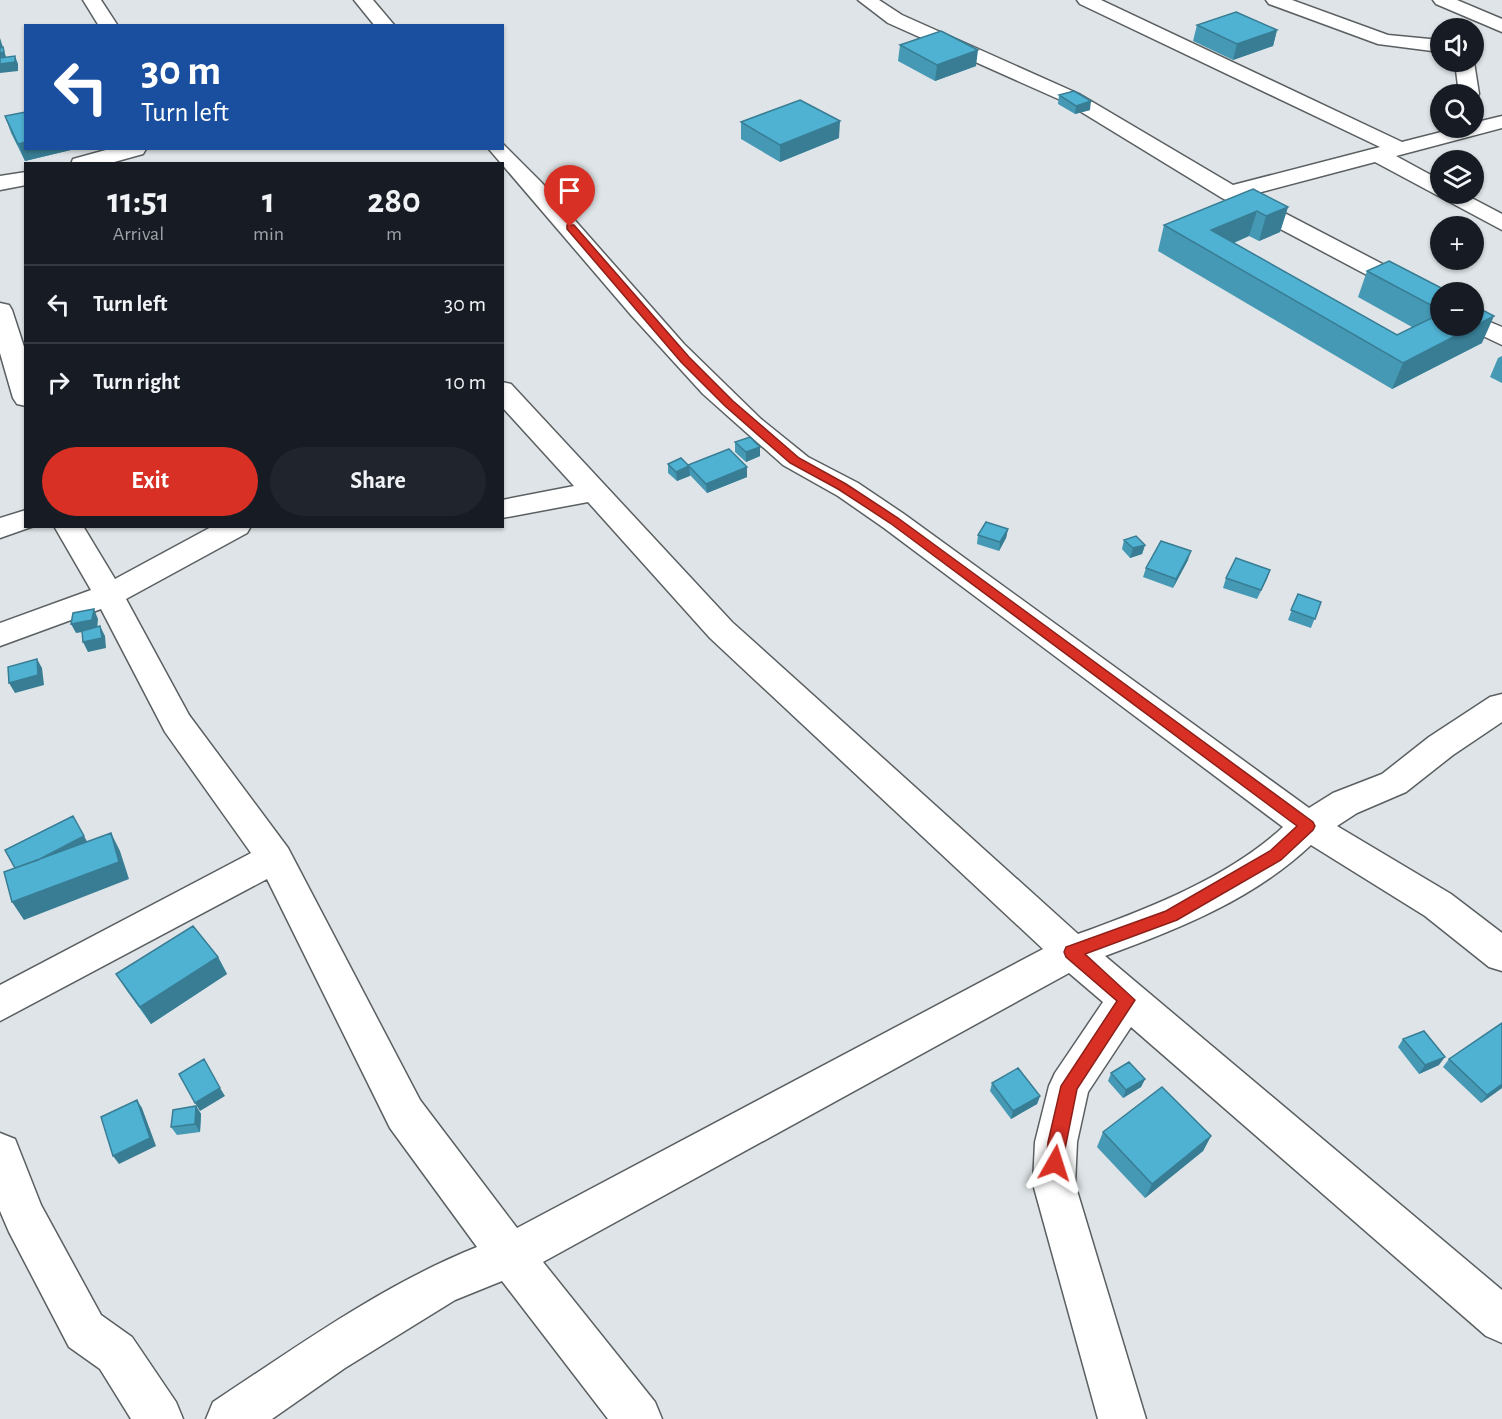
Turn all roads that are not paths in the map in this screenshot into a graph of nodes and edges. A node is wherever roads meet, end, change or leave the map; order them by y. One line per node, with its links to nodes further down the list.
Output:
1 (92, 0): 9 (street)
2 (363, 0): 10 (street)
3 (867, 0): 24 (street)
4 (1086, 0): 16 (street)
5 (1275, 0): 12 (street)
6 (1428, 0): 8 (street)
7 (1443, 0): 11 (street)
8 (1449, 18)
9 (108, 24)
10 (384, 24)
11 (1502, 26)
12 (1430, 45)
13 (1502, 122): 14 (street)
14 (1484, 126)
15 (1436, 138): 16 (street)
16 (1400, 149): 19 (street)
17 (500, 150): 43 (street)
18 (139, 152): 20 (street)
19 (1378, 155): 23 (street); 24 (street)
20 (91, 162)
21 (24, 178): 22 (street)
22 (0, 183)
23 (1430, 184)
24 (1230, 194): 27 (street)
25 (1467, 204): 26 (street)
26 (1502, 223)
27 (1430, 299)
28 (0, 310): 31 (street)
29 (1484, 328): 30 (street)
30 (1502, 337)
31 (19, 348): 32 (street)
32 (24, 384)
33 (504, 392): 34 (street)
34 (594, 492): 35 (street); 45 (street)
35 (504, 509)
36 (24, 520): 37 (street)
37 (0, 528)
38 (69, 528): 40 (street)
39 (233, 528): 40 (street)
40 (109, 595): 41 (street); 44 (street)
41 (0, 635)
42 (1499, 711): 43 (street)
43 (1308, 826): 45 (street); 46 (street)
44 (274, 858): 48 (street); 50 (street)
45 (1072, 952): 47 (street); 50 (street)
46 (1502, 955)
47 (1126, 1000): 51 (street); 55 (street)
48 (0, 1004)
49 (0, 1153): 52 (street)
50 (510, 1256): 53 (street); 54 (street)
51 (1502, 1320)
52 (159, 1419)
53 (230, 1419)
54 (639, 1419)
55 (1122, 1419)

